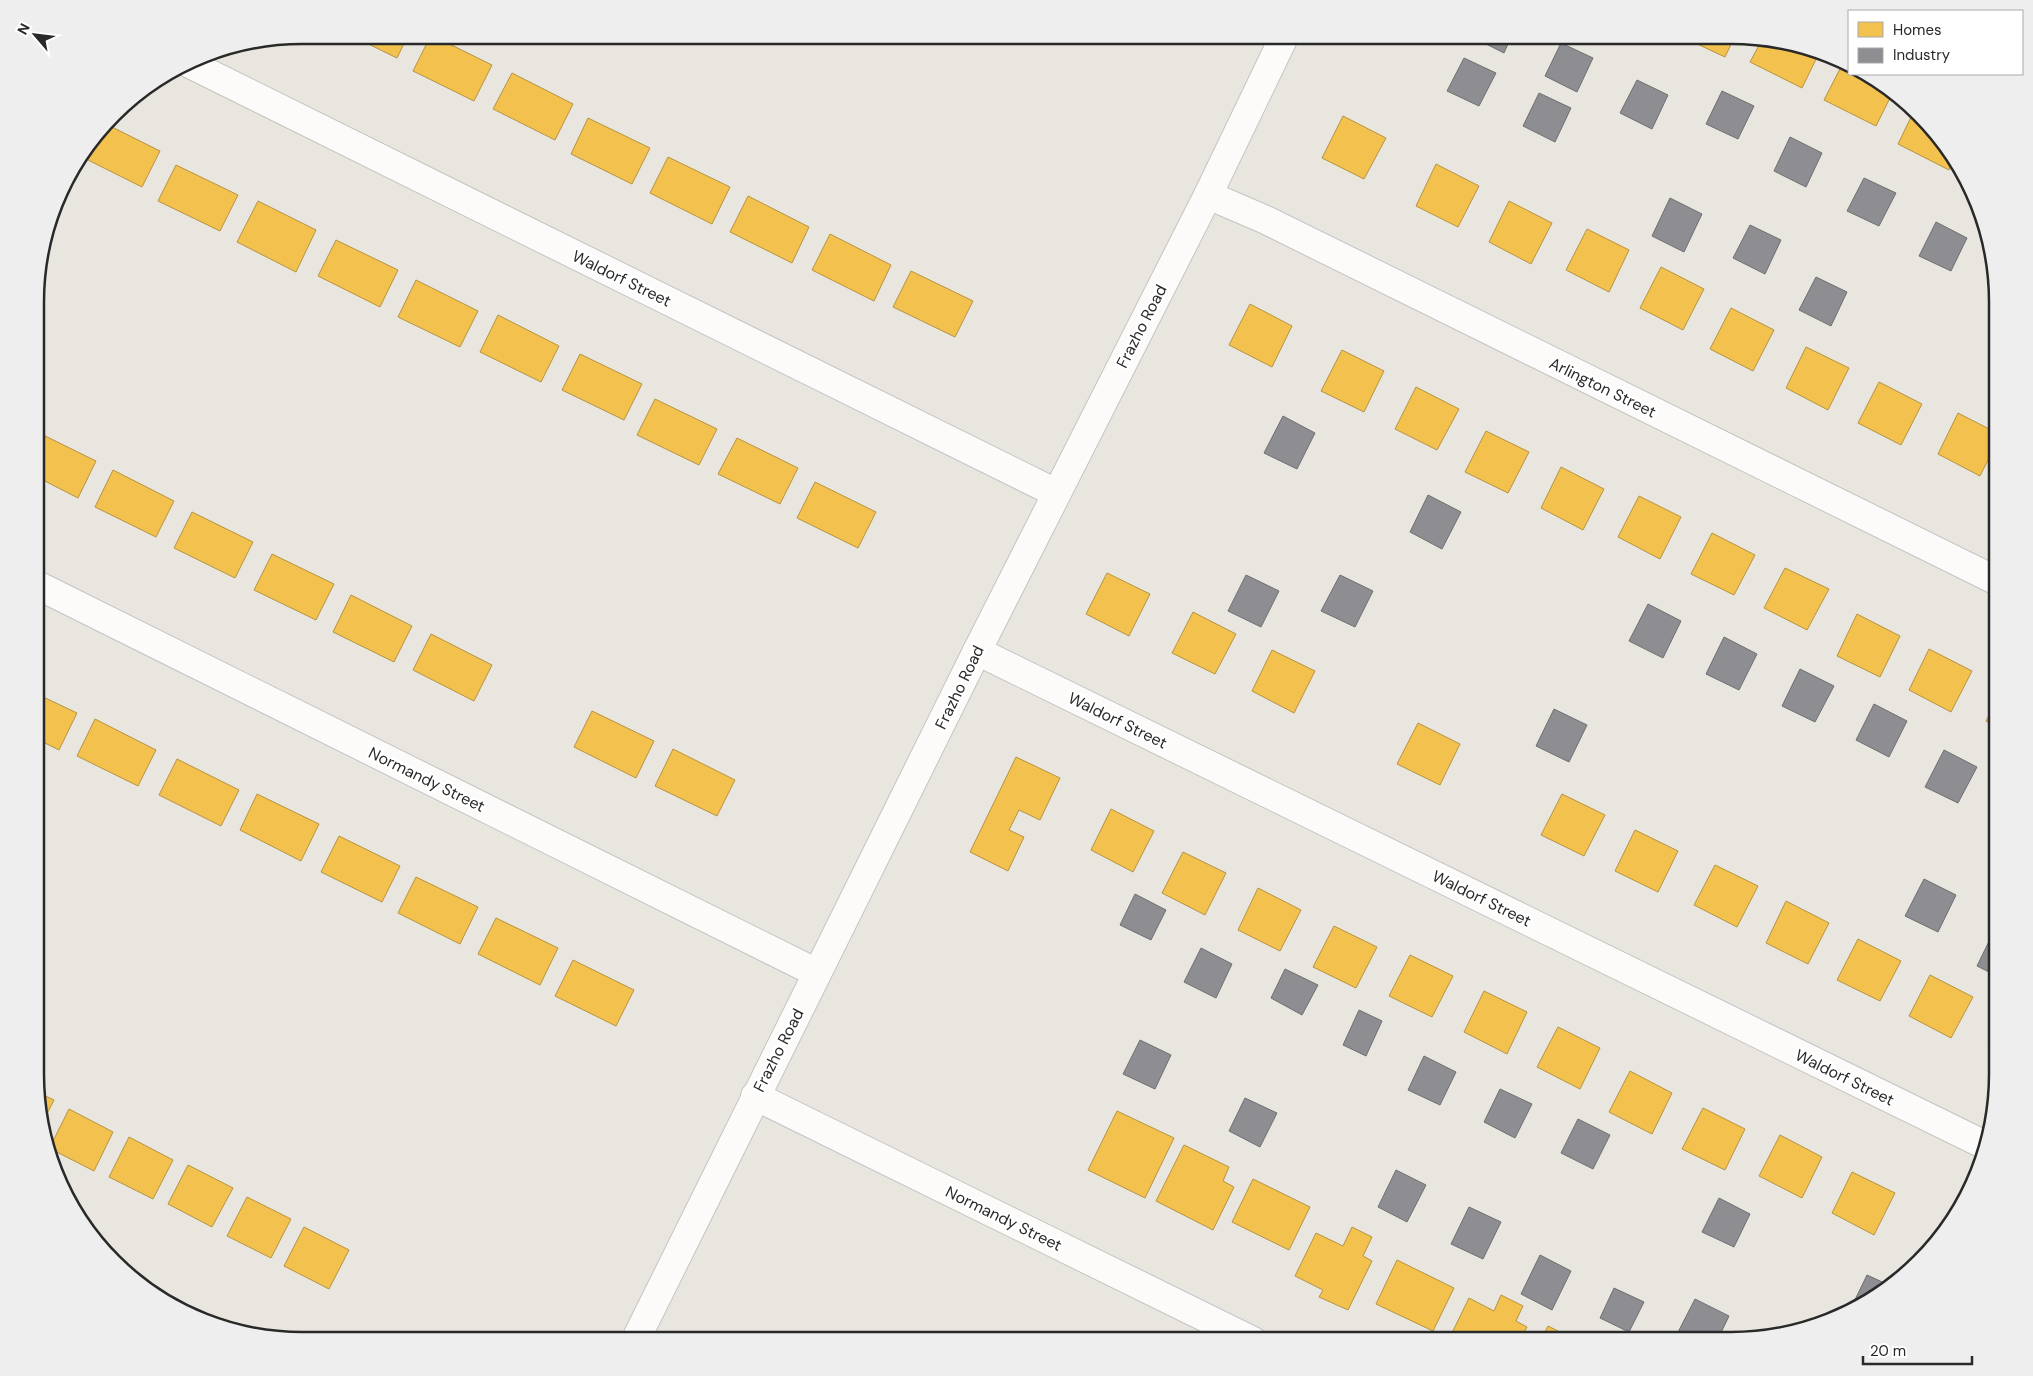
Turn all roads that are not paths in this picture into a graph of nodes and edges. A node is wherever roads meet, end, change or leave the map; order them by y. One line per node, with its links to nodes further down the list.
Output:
1 (1281, 44): 3 (street, Frazho Road)
2 (196, 66): 4 (street, Waldorf Street)
3 (1208, 195): 4 (street, Frazho Road); 5 (street, Arlington Street)
4 (1056, 493): 7 (street, Frazho Road)
5 (1989, 577)
6 (44, 588): 8 (street, Normandy Street)
7 (977, 651): 8 (street, Frazho Road); 10 (street, Waldorf Street)
8 (817, 973): 9 (street, Frazho Road)
9 (755, 1096): 11 (street, Frazho Road); 12 (street, Normandy Street)
10 (1980, 1142)
11 (639, 1332)
12 (1236, 1332)

